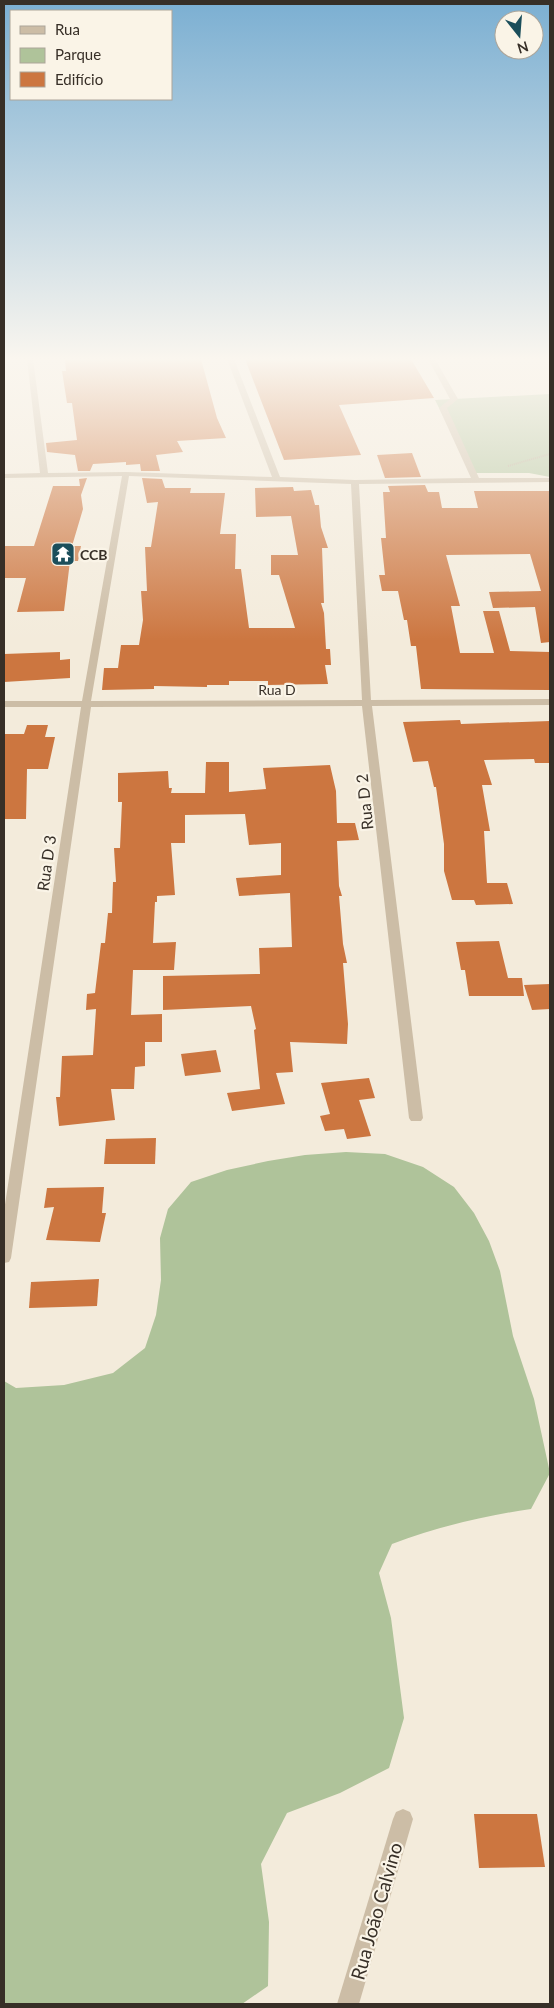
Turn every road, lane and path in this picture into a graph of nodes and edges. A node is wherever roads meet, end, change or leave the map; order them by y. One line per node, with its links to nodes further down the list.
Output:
1 (41, 453): 7 (street)
2 (266, 453): 9 (street)
3 (463, 453): 10 (street)
4 (550, 454): 5 (path)
5 (506, 467)
6 (126, 474): 7 (street); 9 (street); 16 (street, Rua D 3)
7 (44, 475): 8 (street)
8 (4, 476)
9 (277, 480): 12 (street)
10 (476, 480): 11 (street); 12 (street)
11 (550, 480)
12 (355, 482): 13 (street, Rua D 2)
13 (367, 702): 14 (street, Rua D); 16 (street, Rua D); 17 (street, Rua D 2)
14 (550, 702)
15 (4, 704): 16 (street, Rua D)
16 (86, 704): 18 (street, Rua D 3)
17 (416, 1118)
18 (4, 1258)
19 (403, 1819): 20 (street, Rua João Calvino)
20 (348, 2004)

